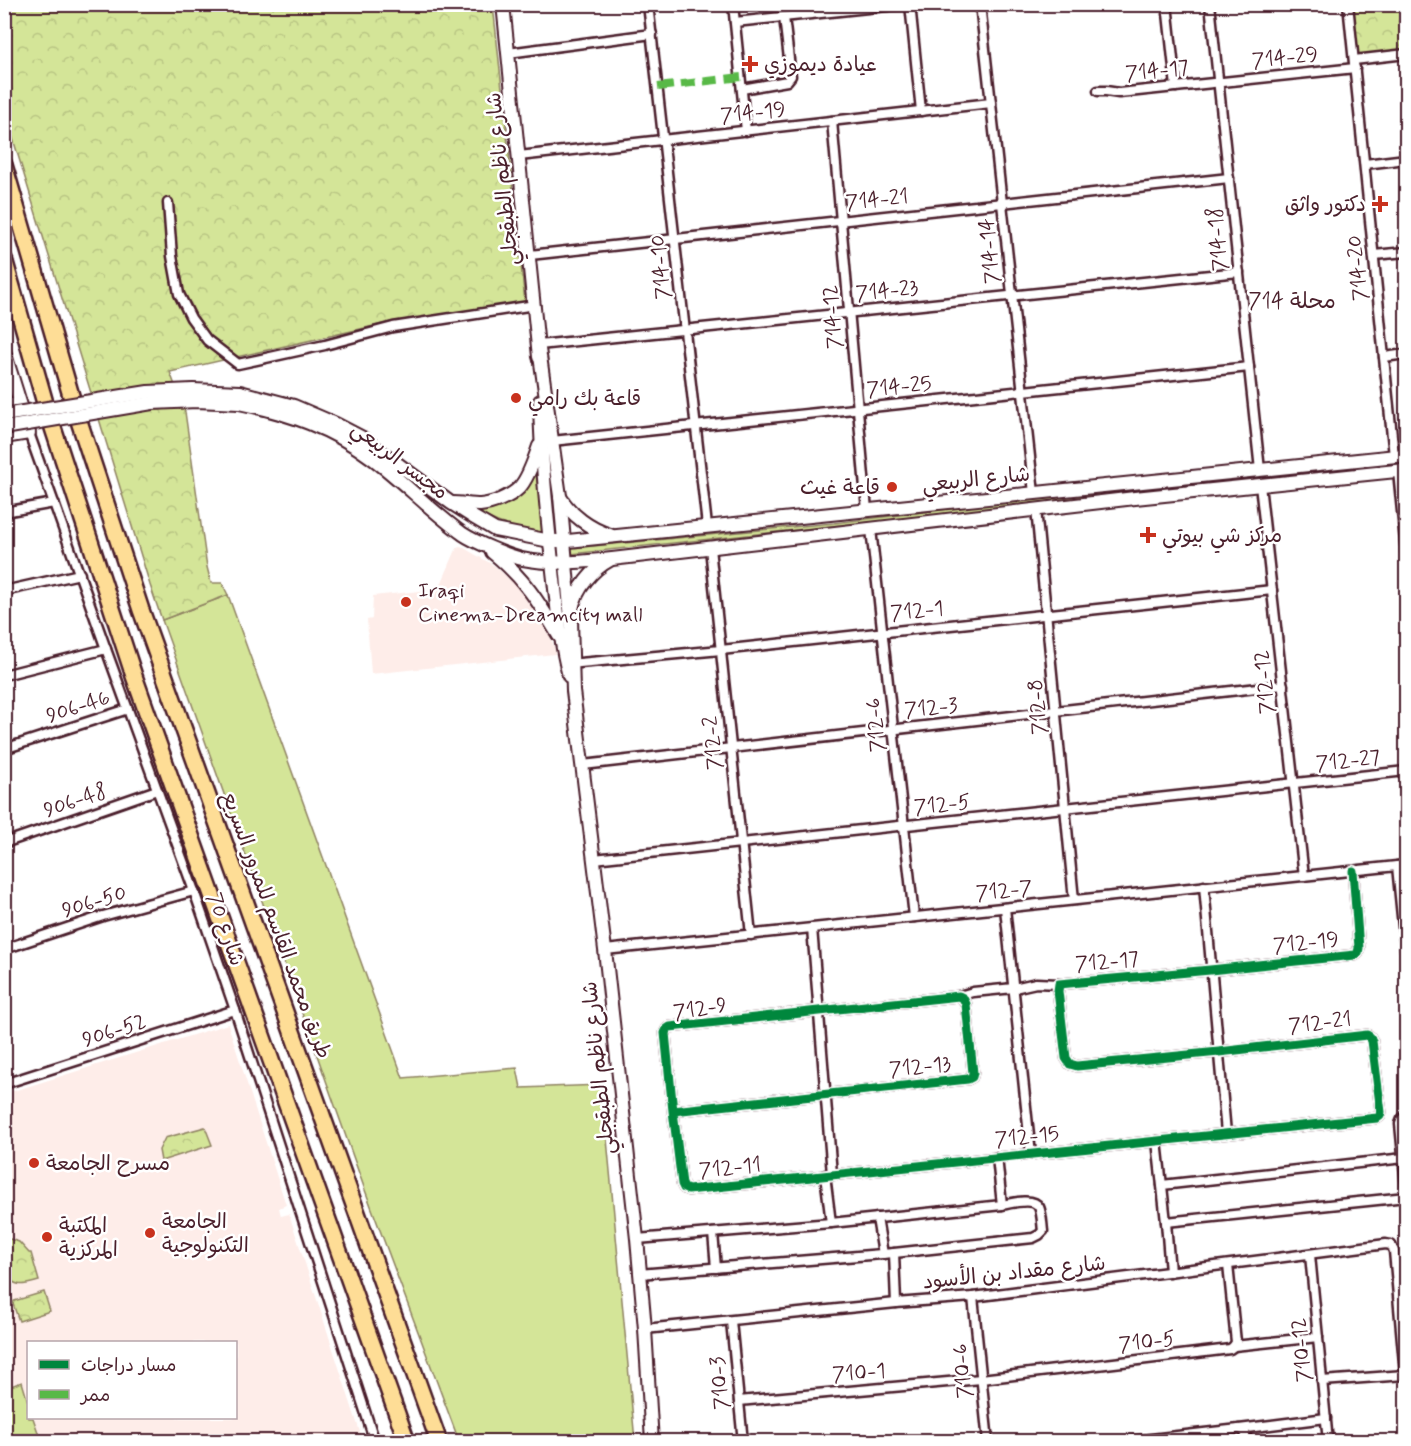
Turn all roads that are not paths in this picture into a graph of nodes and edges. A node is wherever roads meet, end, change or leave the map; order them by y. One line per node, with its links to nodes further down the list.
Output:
1 (503, 4): 13 (main road, شارع ناظم الطبقجلي)
2 (648, 4): 12 (street, 714-10)
3 (733, 4): 11 (street)
4 (908, 4): 9 (street); 21 (street)
5 (980, 4): 20 (street, 714-14)
6 (1167, 4): 17 (street)
7 (1210, 4): 16 (street, 714-18)
8 (1348, 4): 15 (street, 714-20)
9 (902, 5): 10 (street)
10 (784, 17): 11 (street); 18 (street)
11 (735, 22): 18 (street)
12 (652, 34): 13 (street); 24 (street, 714-10)
13 (508, 53): 25 (main road, شارع ناظم الطبقجلي)
14 (1407, 54): 15 (street, 714-29)
15 (1354, 64): 16 (street, 714-29); 27 (street, 714-20)
16 (1219, 82): 17 (street, 714-17); 29 (street, 714-18)
17 (1176, 87): 19 (street, 714-17)
18 (742, 88): 23 (street)
19 (1098, 91)
20 (991, 103): 21 (street, 714-19); 31 (street, 714-14)
21 (921, 111): 22 (street, 714-19)
22 (832, 121): 23 (street, 714-19); 32 (street, 714-12)
23 (746, 131): 24 (street, 714-19)
24 (663, 140): 25 (street, 714-19); 33 (street, 714-10)
25 (519, 156): 35 (main road, شارع ناظم الطبقجلي)
26 (1407, 159): 27 (street)
27 (1365, 164): 36 (street, 714-20)
28 (4, 165): 50 (highway)
29 (1229, 178): 31 (street, 714-21); 38 (street, 714-18)
30 (168, 203): 40 (street)
31 (1002, 203): 32 (street, 714-21); 39 (street, 714-14)
32 (841, 221): 33 (street, 714-21); 41 (street, 714-12)
33 (675, 239): 35 (street, 714-21); 42 (street, 714-10)
34 (1407, 252): 36 (street)
35 (530, 255): 40 (main road, شارع ناظم الطبقجلي)
36 (1374, 255): 46 (street, 714-20)
37 (4, 259): 51 (highway)
38 (1239, 272): 39 (street, 714-23); 47 (street, 714-18)
39 (1012, 296): 41 (street, 714-23); 48 (street, 714-14)
40 (535, 305): 43 (main road, شارع ناظم الطبقجلي)
41 (849, 312): 42 (street, 714-23); 53 (street, 714-12)
42 (685, 330): 43 (street, 714-23); 57 (street, 714-10)
43 (539, 347): 61 (main road, شارع ناظم الطبقجلي)
44 (4, 351): 52 (main road)
45 (1407, 354): 46 (street)
46 (1384, 357): 62 (street, 714-20)
47 (1249, 367): 48 (street, 714-25); 63 (street, 714-18)
48 (1023, 391): 53 (street, 714-25); 67 (street, 714-14)
49 (239, 397): 54 (main road, مجسر الربيعي, bridge); 58 (main road, مجسر الربيعي, bridge); 71 (main road, مجسر الربيعي); 77 (main road, مجسر الربيعي)
50 (72, 399)
51 (45, 403)
52 (4, 406)
53 (858, 408): 57 (street, 714-25); 73 (street, 714-12)
54 (4, 415)
55 (79, 421): 172 (highway, طريق محمد القاسم للمرور السريع)
56 (52, 425): 171 (highway)
57 (696, 426): 61 (street, 714-25); 75 (street, 714-10)
58 (4, 428)
59 (28, 430): 60 (main road); 70 (street, شارع 70)
60 (4, 436)
61 (547, 440): 68 (main road, شارع ناظم الطبقجلي); 71 (main road); 79 (main road, شارع ناظم الطبقجلي)
62 (1400, 455): 63 (main road, شارع الربيعي)
63 (1260, 470): 65 (main road, شارع الربيعي)
64 (1402, 471): 66 (main road, شارع الربيعي); 82 (street)
65 (1134, 483): 67 (main road, شارع الربيعي); 69 (main road)
66 (1260, 485): 69 (main road, شارع الربيعي); 87 (street, 712-12)
67 (1034, 493): 73 (main road, شارع الربيعي)
68 (560, 496): 78 (main road); 80 (main road, شارع ناظم الطبقجلي)
69 (1135, 498): 72 (main road, شارع الربيعي)
70 (54, 503): 74 (street); 86 (street, شارع 70)
71 (451, 503): 79 (main road, مجسر الربيعي)
72 (1036, 509): 76 (main road, شارع الربيعي); 89 (street, 712-8)
73 (867, 510): 75 (main road, شارع الربيعي)
74 (4, 512)
75 (707, 526): 78 (main road, شارع الربيعي)
76 (871, 529): 81 (main road, شارع الربيعي); 91 (street, 712-6)
77 (465, 535): 84 (main road, مجسر الربيعي); 92 (main road)
78 (614, 536): 80 (main road, شارع الربيعي)
79 (550, 541): 80 (main road, شارع الربيعي); 84 (main road, شارع ناظم الطبقجلي)
80 (564, 541): 85 (main road, شارع ناظم الطبقجلي)
81 (710, 548): 83 (main road, شارع الربيعي); 94 (street, 712-2)
82 (1407, 552)
83 (612, 559): 85 (main road, شارع الربيعي); 90 (main road)
84 (552, 563): 85 (main road, شارع الربيعي); 92 (main road, شارع ناظم الطبقجلي)
85 (566, 563): 90 (main road, شارع ناظم الطبقجلي)
86 (80, 574): 88 (street); 93 (street, شارع 70)
87 (1272, 590): 89 (street, 712-1); 97 (street, 712-12)
88 (4, 591)
89 (1047, 614): 91 (street, 712-1); 99 (street, 712-8)
90 (571, 619): 95 (main road, شارع ناظم الطبقجلي)
91 (882, 632): 94 (street, 712-1); 100 (street, 712-6)
92 (561, 640): 95 (main road, شارع ناظم الطبقجلي)
93 (106, 649): 96 (street); 98 (street, شارع 70)
94 (721, 650): 95 (street, 712-1); 101 (street, 712-2)
95 (570, 664): 103 (main road, شارع ناظم الطبقجلي)
96 (4, 675)
97 (1283, 685): 99 (street, 712-3); 105 (street, 712-12)
98 (128, 709): 102 (street, 906-46); 106 (street, شارع 70)
99 (1056, 711): 100 (street, 712-3); 107 (street, 712-8)
100 (893, 730): 101 (street, 712-3); 108 (street, 712-6)
101 (731, 748): 103 (street, 712-3); 110 (street, 712-2)
102 (4, 749)
103 (583, 765): 111 (main road, شارع ناظم الطبقجلي)
104 (1407, 771): 105 (street, 712-27)
105 (1294, 784): 107 (street, 712-5); 114 (street, 712-12)
106 (157, 790): 109 (street, 906-48); 116 (street, شارع 70)
107 (1065, 808): 108 (street, 712-5); 117 (street, 712-8)
108 (904, 826): 110 (street, 712-5); 119 (street, 712-6)
109 (4, 843)
110 (741, 843): 111 (street, 712-5); 121 (street, 712-2)
111 (594, 859): 123 (main road, شارع ناظم الطبقجلي)
112 (1402, 865): 113 (street, 712-7); 124 (street)
113 (1353, 871): 114 (street, 712-7); 125 (street, 712-19)
114 (1304, 876): 115 (street, 712-7)
115 (1204, 886): 117 (street, 712-7); 125 (street)
116 (194, 891): 122 (street, 906-50); 129 (street, شارع 70)
117 (1074, 900): 118 (street, 712-7)
118 (1005, 908): 119 (street, 712-7); 127 (street)
119 (914, 917): 120 (street, 712-7)
120 (812, 928): 121 (street, 712-7); 130 (street)
121 (751, 935): 123 (street, 712-7)
122 (4, 949)
123 (605, 950): 150 (main road, شارع ناظم الطبقجلي)
124 (1407, 957)
125 (1210, 970): 126 (street, 712-17); 131 (street)
126 (1059, 984): 127 (street); 131 (street, 712-17)
127 (1014, 988): 128 (street); 138 (street)
128 (959, 996): 130 (street); 133 (street, 712-13)
129 (236, 1010): 132 (street, 906-52); 170 (street, شارع 70)
130 (819, 1011): 133 (street); 134 (street, 712-9)
131 (1219, 1052): 136 (street); 136 (street, 712-21)
132 (4, 1084)
133 (826, 1096): 134 (street); 141 (street)
134 (673, 1111): 141 (street, 712-11)
135 (1404, 1117): 140 (street)
136 (1226, 1133): 137 (street, 712-15)
137 (1157, 1141): 138 (street, 712-15); 142 (street)
138 (1030, 1154): 139 (street, 712-15)
139 (997, 1157): 141 (street, 712-15); 145 (street)
140 (1404, 1158): 142 (street); 143 (street)
141 (828, 1175): 148 (street)
142 (1162, 1185): 147 (street)
143 (1407, 1186)
144 (1407, 1197): 147 (street)
145 (1002, 1205): 146 (street); 151 (street)
146 (877, 1218): 148 (street); 152 (street)
147 (1166, 1222): 156 (street)
148 (831, 1223): 149 (street)
149 (713, 1233): 150 (street); 155 (street)
150 (637, 1239): 157 (main road, شارع ناظم الطبقجلي)
151 (894, 1253): 152 (street); 159 (street)
152 (883, 1254): 155 (street)
153 (1310, 1254): 154 (street, شارع مقداد بن الأسود); 162 (street, 710-12); 164 (street, شارع مقداد بن الأسود)
154 (1228, 1265): 156 (street, شارع مقداد بن الأسود); 163 (street)
155 (716, 1268): 157 (street)
156 (1170, 1272): 158 (street, شارع مقداد بن الأسود)
157 (639, 1274): 161 (main road, شارع ناظم الطبقجلي)
158 (973, 1297): 159 (street, شارع مقداد بن الأسود); 165 (street, 710-6)
159 (896, 1303): 160 (street, شارع مقداد بن الأسود)
160 (731, 1321): 161 (street, شارع مقداد بن الأسود); 167 (street, 710-3)
161 (645, 1329): 173 (main road, شارع ناظم الطبقجلي)
162 (1318, 1337): 163 (street, 710-5); 166 (street, 710-12)
163 (1234, 1346): 165 (street, 710-5)
164 (1406, 1375): 166 (street)
165 (981, 1379): 167 (street, 710-1); 175 (street, 710-6)
166 (1323, 1382): 168 (street, 710-12)
167 (740, 1401): 174 (street, 710-3)
168 (1326, 1418): 169 (street); 178 (street, 710-12)
169 (1239, 1429): 176 (street); 177 (street)
170 (375, 1442)
171 (407, 1442)
172 (440, 1442)
173 (652, 1442)
174 (743, 1442)
175 (988, 1442)
176 (1124, 1442)
177 (1247, 1442)
178 (1328, 1442)

